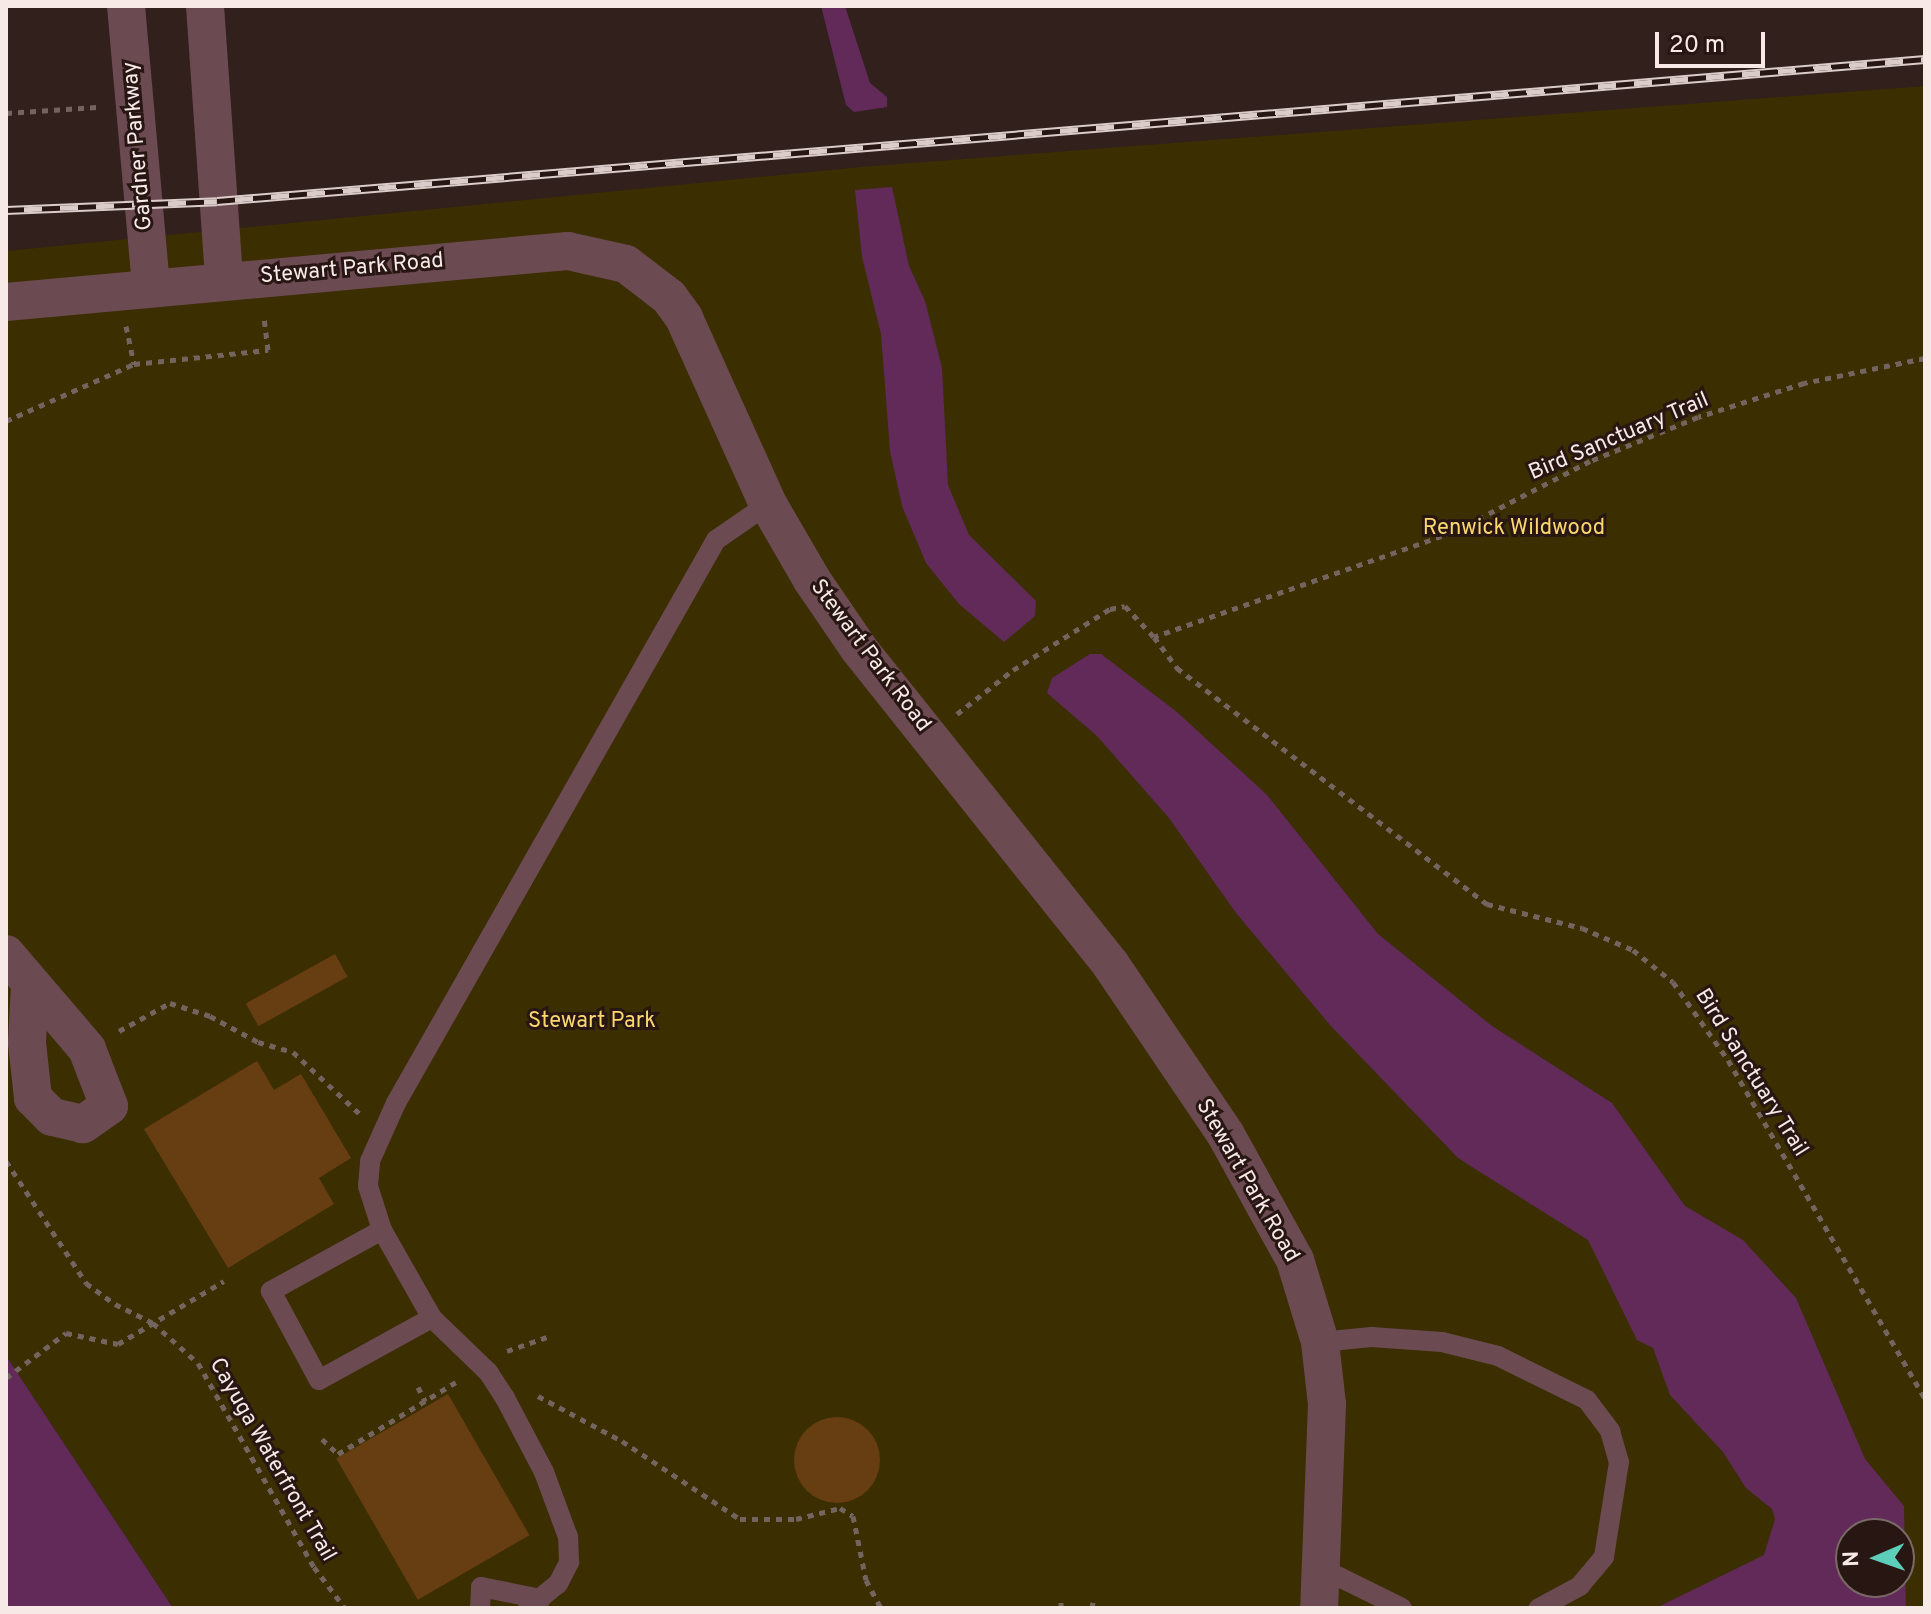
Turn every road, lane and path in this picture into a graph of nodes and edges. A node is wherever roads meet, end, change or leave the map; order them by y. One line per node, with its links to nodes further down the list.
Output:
1 (126, 6): 6 (street, Gardner Parkway)
2 (205, 6): 5 (street)
3 (101, 107): 4 (path)
4 (6, 113)
5 (224, 280): 6 (street, Stewart Park Road); 13 (street, Stewart Park Road)
6 (151, 286): 7 (street, Stewart Park Road)
7 (6, 302)
8 (263, 304): 11 (path)
9 (124, 316): 11 (path)
10 (1925, 358): 14 (path, Bird Sanctuary Trail)
11 (134, 364): 12 (path)
12 (6, 421)
13 (768, 504): 15 (street, Stewart Park Road); 19 (lane)
14 (1154, 637): 15 (path, Bird Sanctuary Trail); 30 (path, Bird Sanctuary Trail)
15 (929, 735): 26 (street, Stewart Park Road)
16 (6, 954): 17 (street)
17 (30, 984): 18 (street); 18 (street)
18 (87, 1049): 19 (path)
19 (382, 1132): 21 (lane)
20 (6, 1161): 24 (path, Cayuga Waterfront Trail)
21 (382, 1230): 23 (lane); 23 (lane)
22 (224, 1281): 24 (path)
23 (432, 1318): 27 (lane)
24 (153, 1323): 28 (path); 35 (path, Cayuga Waterfront Trail)
25 (547, 1337): 27 (path)
26 (1320, 1342): 33 (street, Stewart Park Road); 40 (lane)
27 (489, 1373): 31 (path); 34 (lane); 37 (path)
28 (6, 1378)
29 (418, 1387): 31 (path)
30 (1925, 1398)
31 (425, 1401): 32 (path)
32 (322, 1439)
33 (1323, 1569): 38 (street, Stewart Park Road); 39 (lane)
34 (534, 1604): 36 (lane)
35 (345, 1608)
36 (480, 1608)
37 (881, 1608)
38 (1319, 1608)
39 (1402, 1608)
40 (1539, 1608)

